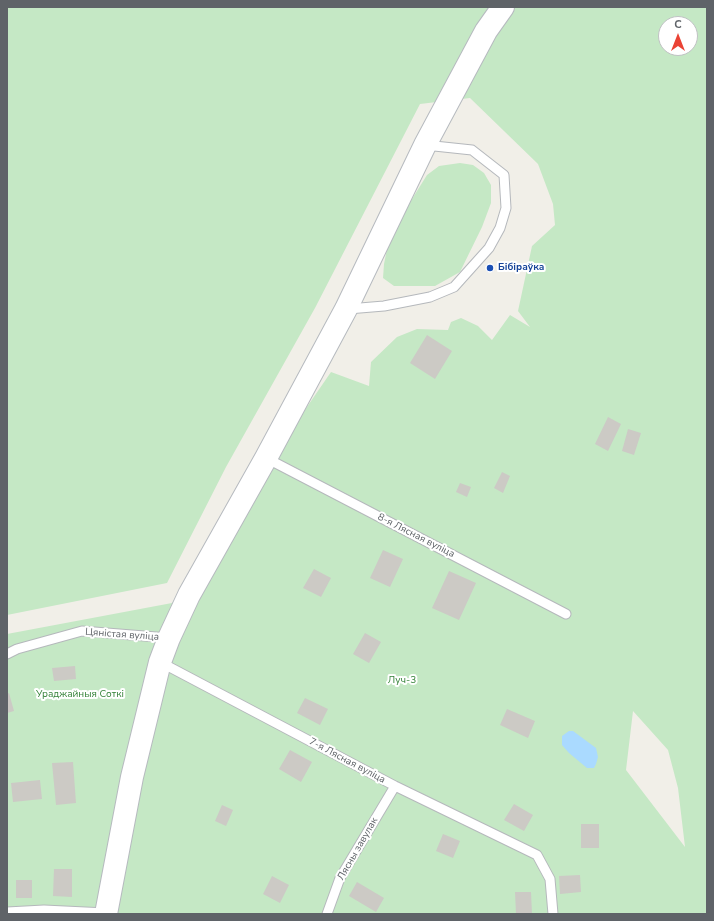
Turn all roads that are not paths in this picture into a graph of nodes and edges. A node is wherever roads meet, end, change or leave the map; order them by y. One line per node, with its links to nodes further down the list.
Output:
1 (503, 7): 2 (street)
2 (425, 145): 3 (street); 3 (lane)
3 (346, 309): 4 (street)
4 (266, 458): 5 (lane, 8-я Лясная вуліца); 6 (street)
5 (566, 614)
6 (169, 638): 7 (lane, Цяністая вуліца); 8 (street)
7 (7, 654)
8 (160, 662): 9 (lane, 7-я Лясная вуліца); 11 (street)
9 (395, 786): 12 (lane, Лясны завулак); 13 (lane, 7-я Лясная вуліца)
10 (7, 912): 11 (lane)
11 (106, 914)
12 (327, 914)
13 (553, 914)

